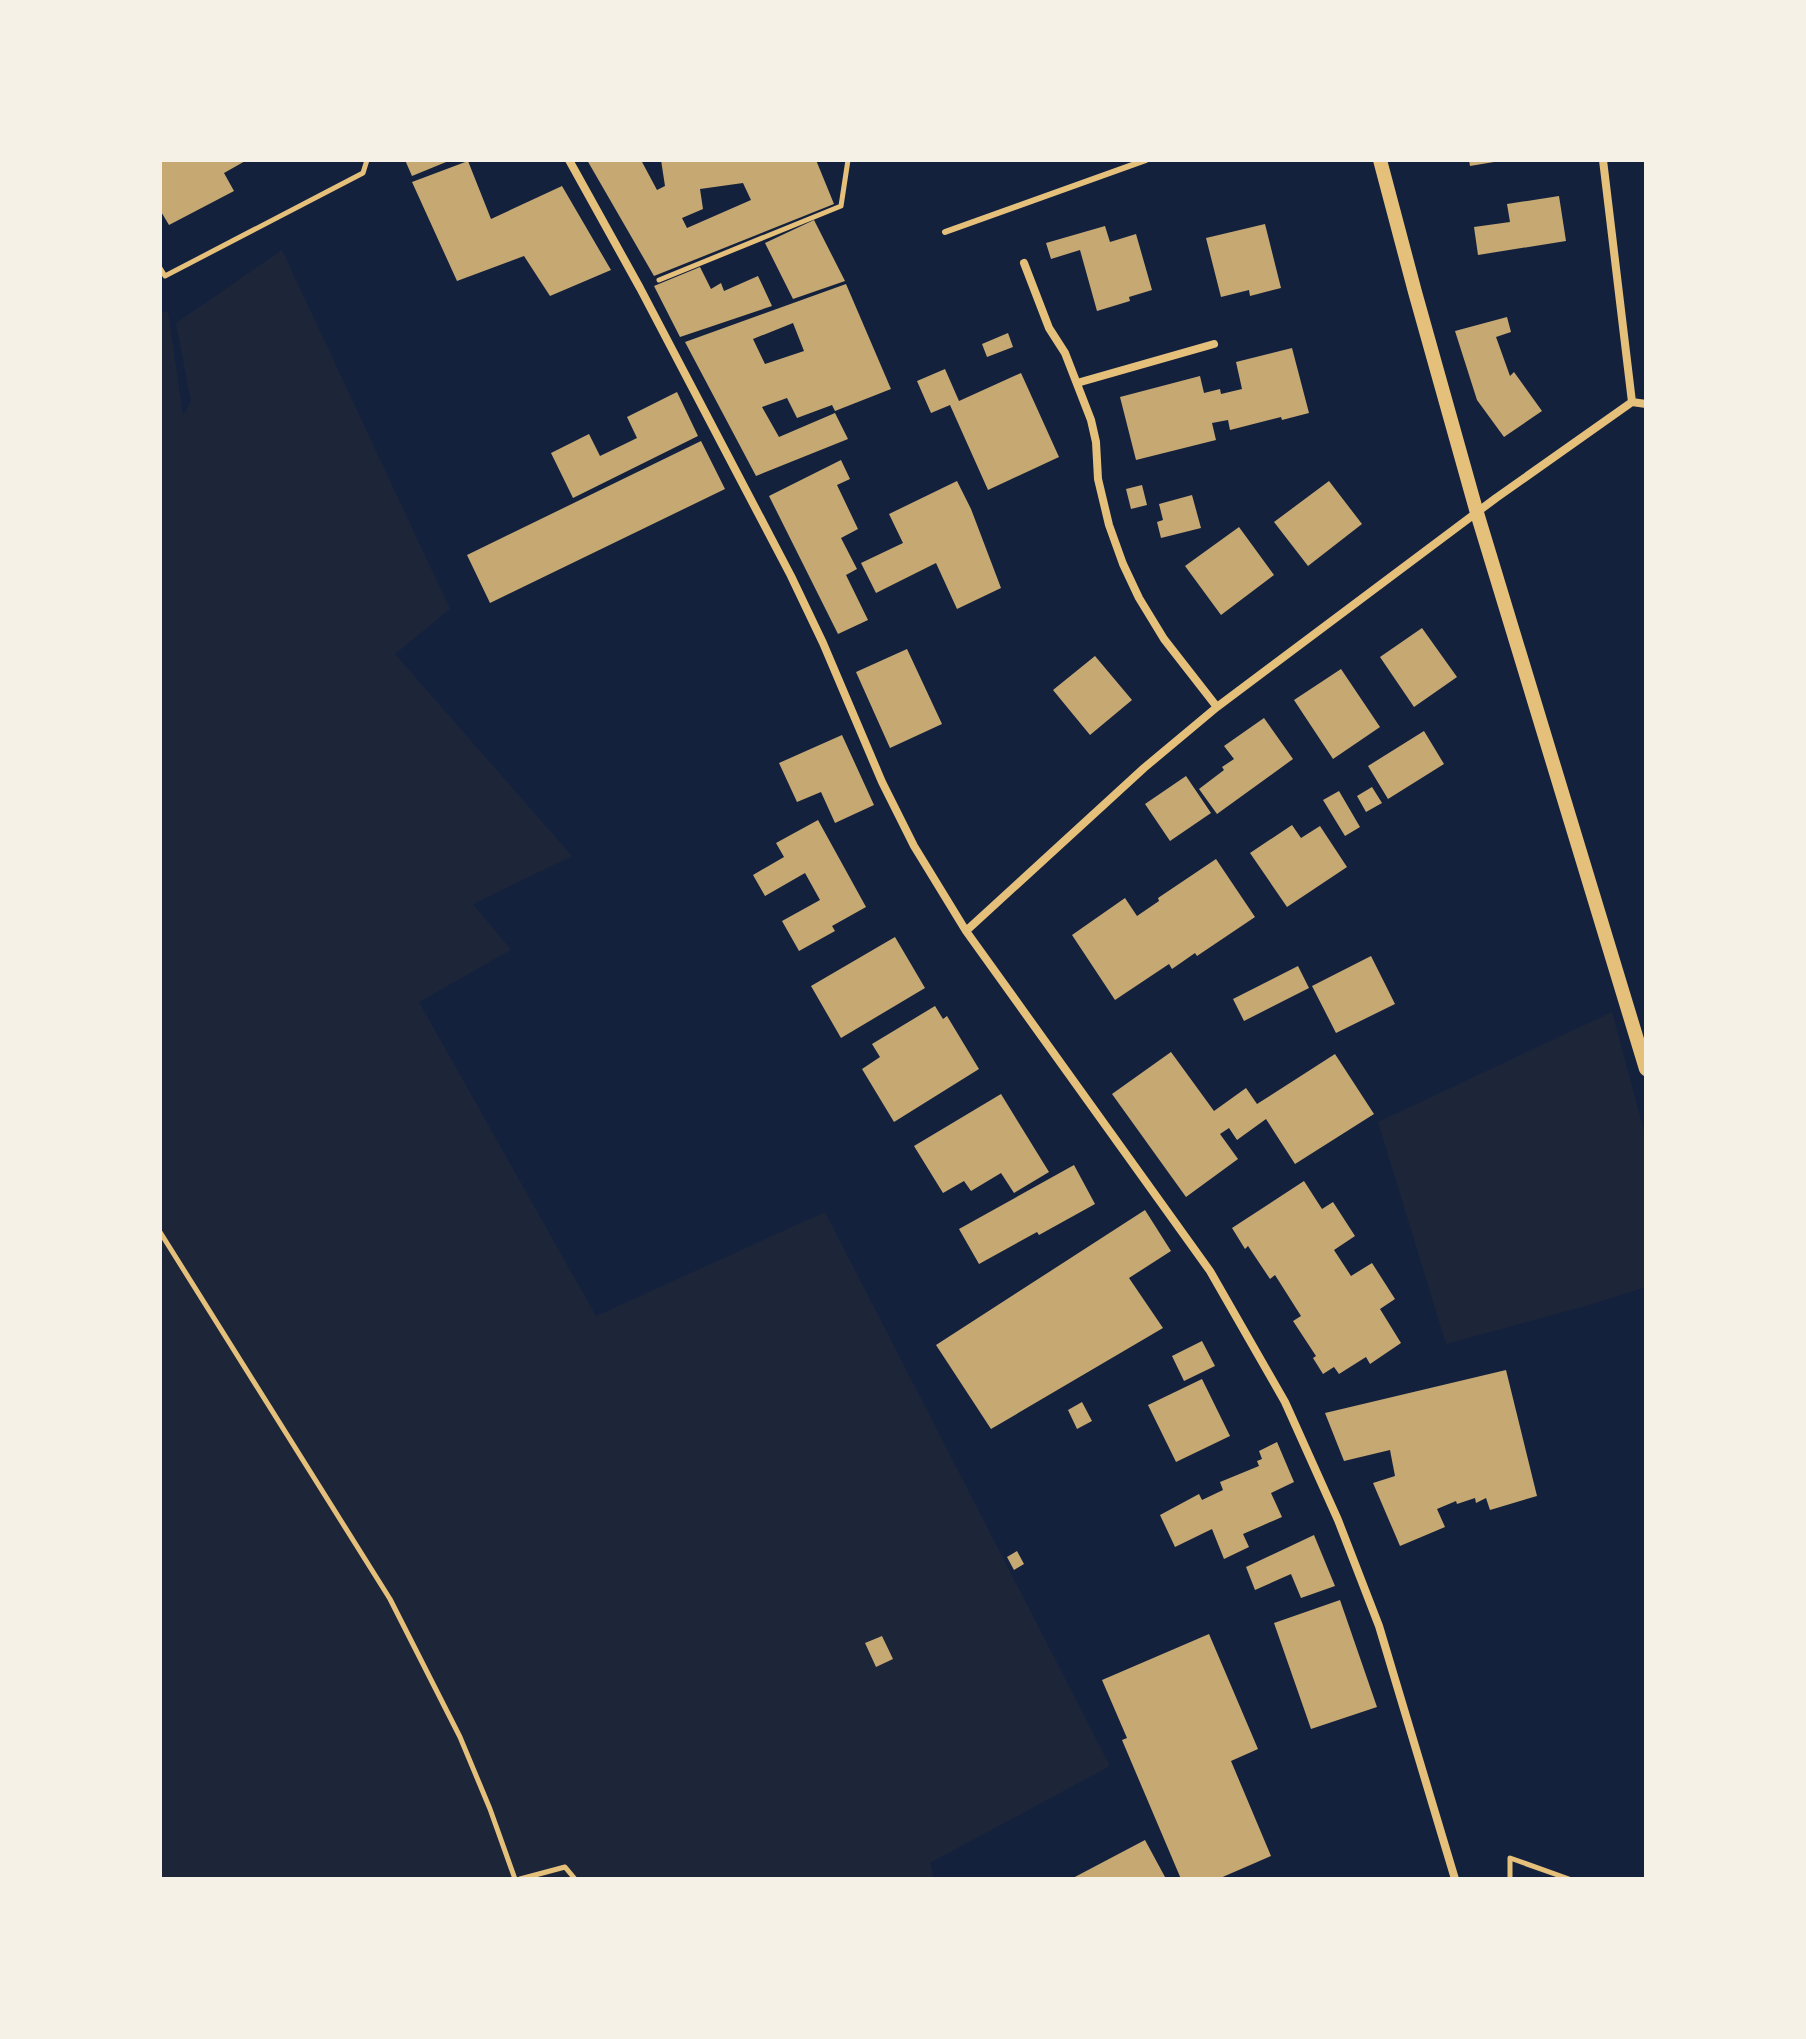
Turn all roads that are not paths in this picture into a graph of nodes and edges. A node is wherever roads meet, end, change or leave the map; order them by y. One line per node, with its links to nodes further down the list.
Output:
1 (569, 160): 13 (street)
2 (1146, 160): 5 (lane)
3 (1380, 160): 11 (street)
4 (1603, 160): 9 (street)
5 (945, 232)
6 (1024, 263): 8 (street)
7 (1214, 344): 8 (street)
8 (1077, 383): 12 (street)
9 (1632, 402): 10 (street); 11 (street)
10 (1646, 404)
11 (1477, 513): 12 (street); 14 (street)
12 (1217, 707): 13 (street)
13 (966, 931): 15 (street)
14 (1646, 1069)
15 (1455, 1879)

